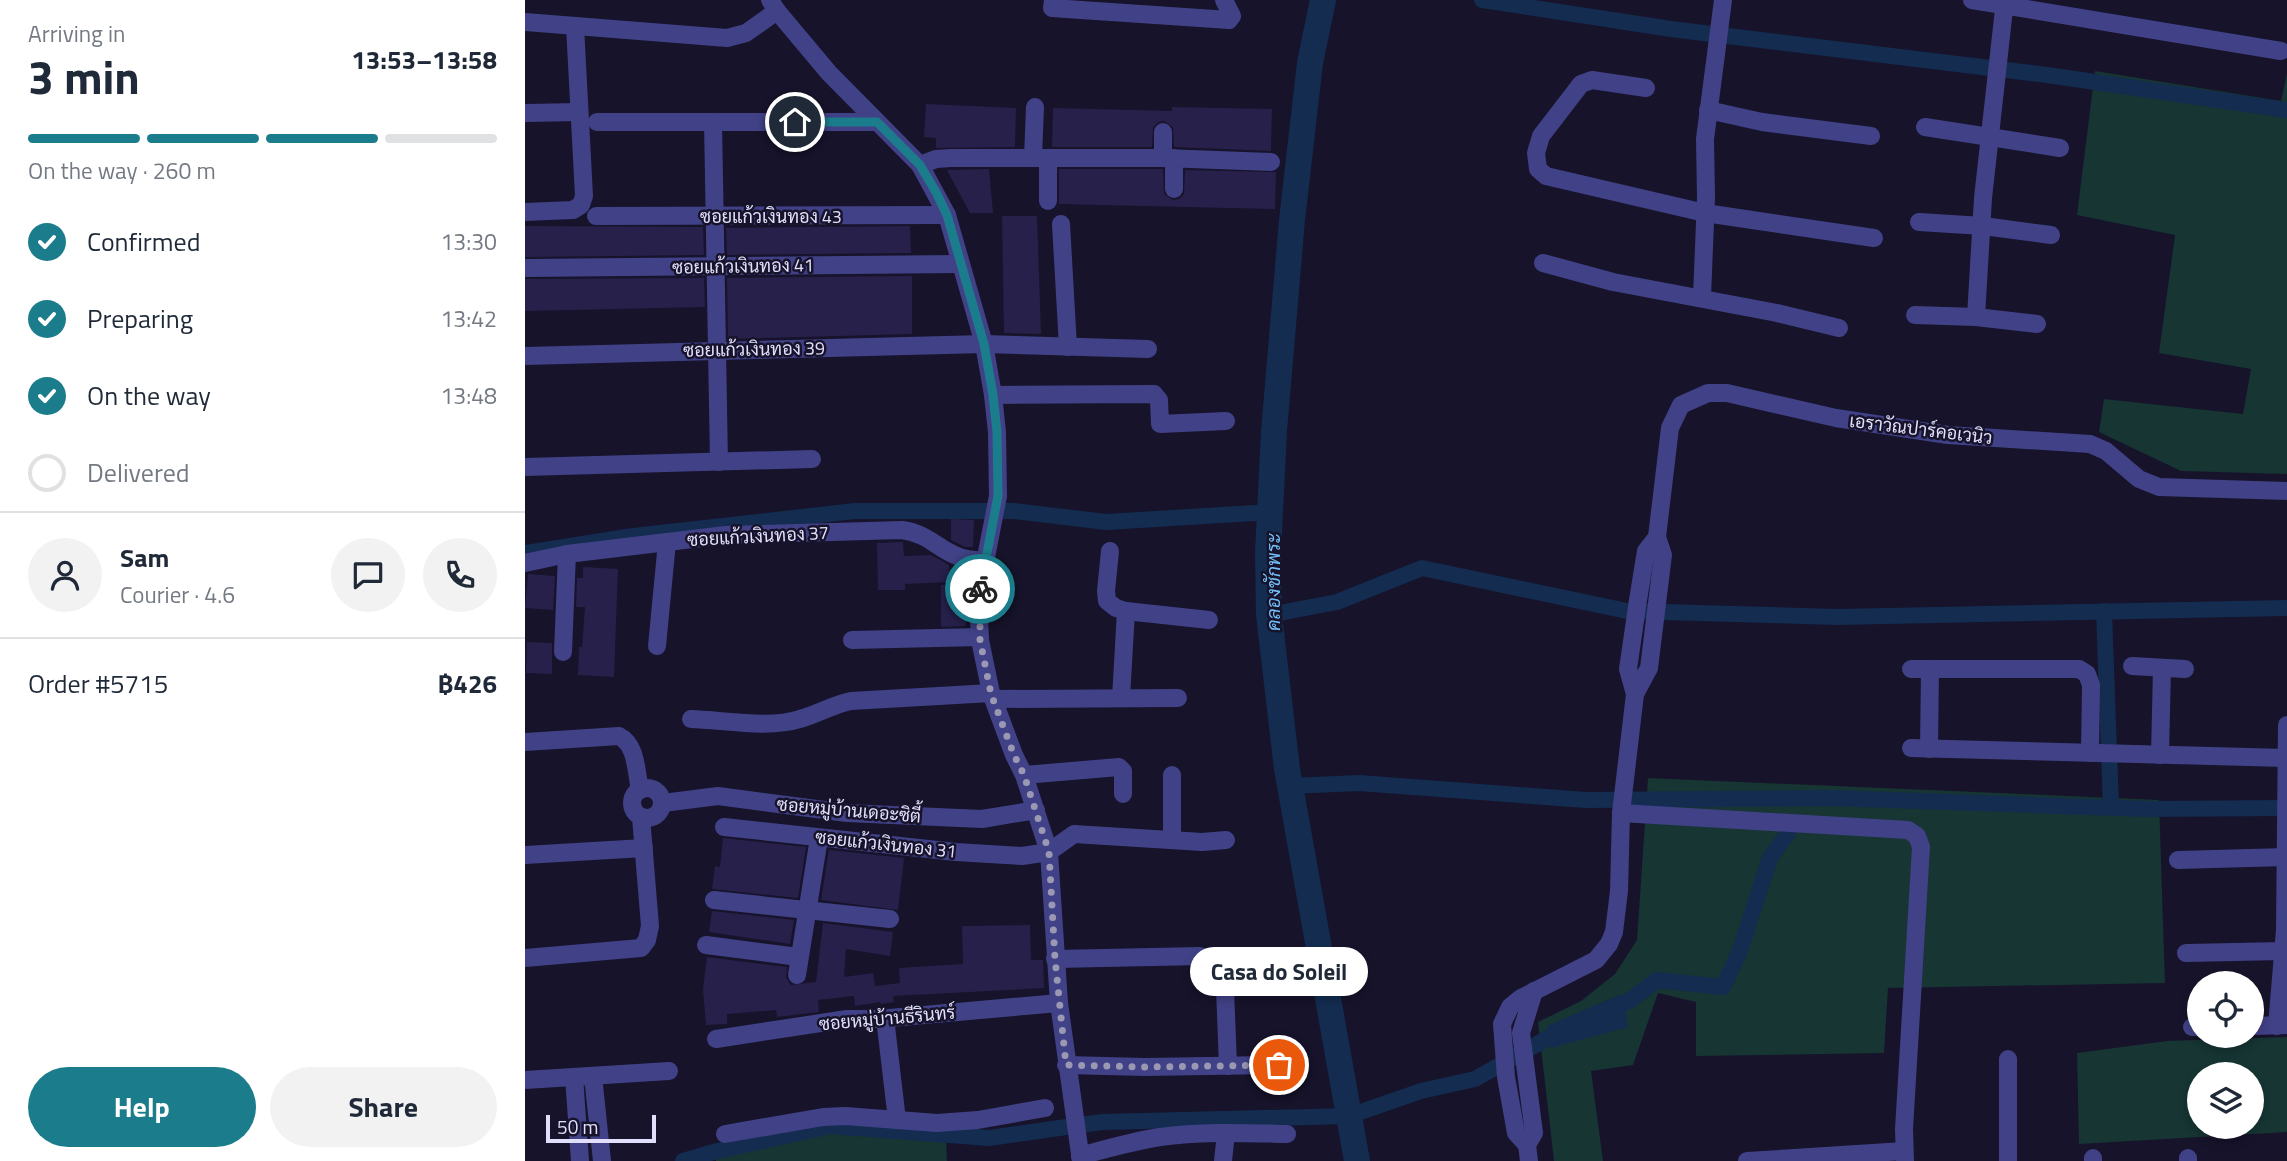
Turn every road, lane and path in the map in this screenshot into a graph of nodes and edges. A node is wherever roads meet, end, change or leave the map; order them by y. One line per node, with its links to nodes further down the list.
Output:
1 (1053, 0): 2 (street)
2 (1224, 0)
3 (1972, 0): 5 (street)
4 (1723, 1): 12 (street)
5 (2005, 3): 9 (street); 21 (street)
6 (773, 5): 8 (street); 17 (street)
7 (525, 22): 8 (street)
8 (575, 26): 13 (street)
9 (2281, 51)
10 (1646, 88): 30 (street)
11 (1035, 107): 23 (street)
12 (1708, 110): 20 (street); 30 (street)
13 (579, 112): 14 (street); 29 (street)
14 (525, 113)
15 (597, 122): 16 (street)
16 (713, 122): 17 (street); 33 (street)
17 (877, 122): 26 (street)
18 (1925, 127): 21 (street)
19 (1163, 132): 24 (street)
20 (1871, 136)
21 (1989, 139): 22 (street); 36 (street)
22 (2060, 148)
23 (1040, 158): 24 (street); 26 (street); 28 (street)
24 (1168, 158): 25 (street); 27 (street)
25 (1271, 162)
26 (920, 165): 31 (street)
27 (1174, 189)
28 (1048, 201)
29 (525, 212)
30 (1705, 213): 38 (street); 43 (street)
31 (947, 215): 33 (street, ซอยแก้วเงินทอง 43); 40 (street)
32 (596, 216): 33 (street, ซอยแก้วเงินทอง 43)
33 (715, 216): 41 (street)
34 (1919, 222): 36 (street)
35 (1061, 224): 49 (street)
36 (1983, 226): 37 (street); 45 (street)
37 (2051, 235)
38 (1874, 238)
39 (1543, 263): 43 (street)
40 (960, 264): 41 (street, ซอยแก้วเงินทอง 41); 48 (street)
41 (716, 267): 42 (street, ซอยแก้วเงินทอง 41); 51 (street)
42 (525, 268)
43 (1702, 297): 47 (street)
44 (1915, 315): 45 (street)
45 (1976, 317): 46 (street)
46 (2037, 324)
47 (1839, 328)
48 (984, 344): 49 (street, ซอยแก้วเงินทอง 39); 51 (street, ซอยแก้วเงินทอง 39); 53 (street)
49 (1068, 347): 50 (street, ซอยแก้วเงินทอง 39)
50 (1149, 349)
51 (717, 350): 52 (street, ซอยแก้วเงินทอง 39); 56 (street)
52 (525, 356)
53 (993, 395): 54 (street); 63 (street)
54 (1226, 421)
55 (812, 459): 56 (street)
56 (719, 462): 57 (street)
57 (525, 467)
58 (2287, 491): 60 (street, เอราวัณปาร์คอเวนิว)
59 (667, 542): 62 (street, ซอยแก้วเงินทอง 37); 63 (street, ซอยแก้วเงินทอง 37); 69 (street)
60 (1655, 547): 74 (street, เอราวัณปาร์คอเวนิว); 74 (street, เอราวัณปาร์คอเวนิว)
61 (1110, 551): 65 (street)
62 (568, 554): 64 (street, ซอยแก้วเงินทอง 37); 70 (street)
63 (985, 561): 67 (street)
64 (525, 563)
65 (1126, 611): 66 (street); 76 (street)
66 (1209, 620)
67 (980, 637): 68 (street); 75 (street)
68 (852, 640)
69 (657, 646)
70 (563, 652)
71 (2132, 666): 72 (street)
72 (2162, 668): 73 (street); 84 (street)
73 (2185, 669)
74 (1635, 694): 93 (street, เอราวัณปาร์คอเวนิว)
75 (992, 696): 76 (street); 78 (street); 86 (street)
76 (1121, 698): 77 (street)
77 (1178, 698)
78 (691, 719)
79 (2287, 725): 85 (street)
80 (525, 743): 88 (street)
81 (1911, 748): 82 (street)
82 (1929, 749): 83 (street); 83 (street)
83 (2103, 753): 84 (street)
84 (2160, 755): 85 (street)
85 (2286, 758): 91 (street)
86 (1024, 775): 89 (street); 92 (street)
87 (1173, 775): 98 (street)
88 (640, 790): 90 (street); 94 (street)
89 (1123, 794)
90 (663, 803): 92 (street, ซอยหมู่บ้านเดอะซิตี้); 94 (street, ซอยหมู่บ้านเดอะซิตี้)
91 (2286, 808): 96 (street)
92 (1036, 810): 101 (street)
93 (1621, 812): 117 (street, เอราวัณปาร์คอเวนิว); 137 (street)
94 (641, 817): 100 (street)
95 (724, 827): 97 (street, ซอยแก้วเงินทอง 31)
96 (2286, 834): 103 (street)
97 (819, 838): 101 (street, ซอยแก้วเงินทอง 31); 106 (street)
98 (1172, 840): 99 (street); 101 (street)
99 (1226, 840)
100 (644, 848): 102 (street); 113 (street)
101 (1049, 852): 114 (street)
102 (525, 855)
103 (2286, 857): 104 (street); 108 (street)
104 (2178, 860)
105 (714, 900): 106 (street)
106 (808, 910): 107 (street); 109 (street)
107 (890, 919)
108 (2286, 930): 110 (street)
109 (706, 946)
110 (2283, 951): 111 (street); 119 (street)
111 (2186, 953)
112 (1200, 956): 114 (street)
113 (525, 958)
114 (1055, 959): 116 (street)
115 (1224, 963): 125 (street)
116 (1059, 1003): 118 (street, ซอยหมู่บ้านธีรินทร์); 123 (street)
117 (1519, 1010): 135 (street); 135 (street)
118 (885, 1018): 121 (street, ซอยหมู่บ้านธีรินทร์); 131 (street)
119 (2282, 1025): 120 (street)
120 (2264, 1026)
121 (716, 1039)
122 (2008, 1059): 142 (street)
123 (1066, 1065): 125 (street); 136 (street)
124 (1279, 1065): 125 (street)
125 (1228, 1066)
126 (669, 1071): 127 (street)
127 (593, 1076): 128 (street); 139 (street)
128 (574, 1077): 129 (street); 138 (street)
129 (525, 1080)
130 (1045, 1108): 131 (street)
131 (897, 1120): 133 (street)
132 (1226, 1133): 134 (street); 136 (street); 140 (street)
133 (725, 1134)
134 (1287, 1134)
135 (1528, 1153)
136 (1080, 1154)
137 (1905, 1156): 141 (street)
138 (580, 1161)
139 (602, 1161)
140 (1223, 1161)
141 (1747, 1161)
142 (2008, 1161)

